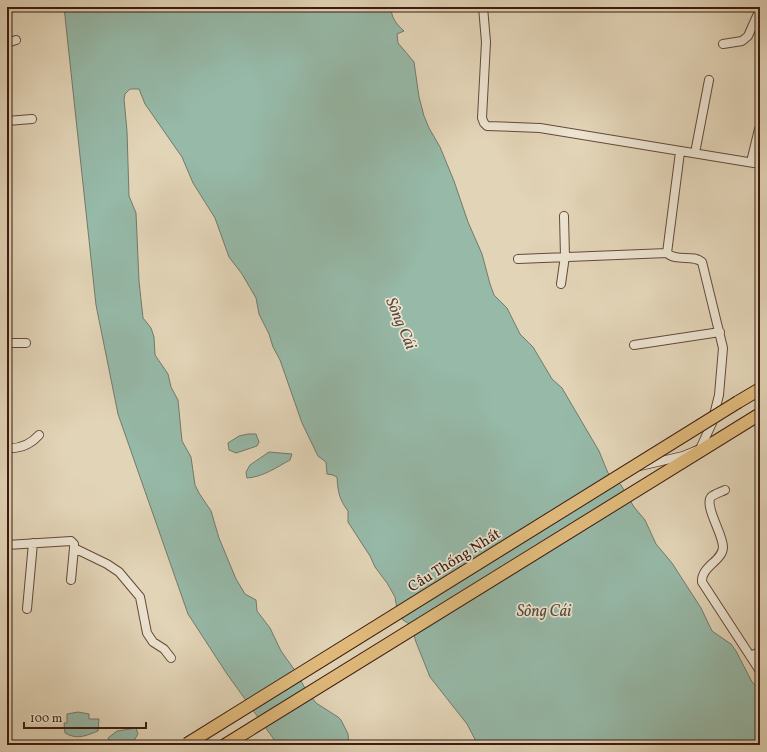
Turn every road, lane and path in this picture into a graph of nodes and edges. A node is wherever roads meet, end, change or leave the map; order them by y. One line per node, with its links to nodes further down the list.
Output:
1 (483, 7): 10 (street)
2 (760, 9): 5 (street)
3 (16, 40): 4 (street)
4 (7, 43)
5 (723, 44)
6 (709, 80): 11 (street)
7 (32, 119): 8 (street)
8 (7, 121)
9 (760, 129): 12 (street)
10 (680, 152): 11 (street); 15 (street)
11 (695, 153): 12 (street)
12 (751, 162): 13 (street)
13 (760, 164)
14 (564, 216): 16 (street)
15 (667, 253): 16 (street); 19 (street)
16 (565, 256): 17 (street); 18 (street)
17 (518, 259)
18 (561, 284)
19 (720, 332): 22 (street); 27 (street)
20 (7, 343): 21 (street)
21 (26, 343)
22 (634, 345)
23 (760, 389): 38 (main road, Cầu Thống Nhất, bridge)
24 (760, 414): 39 (main road)
25 (39, 435): 26 (street)
26 (7, 448)
27 (628, 469)
28 (725, 490): 35 (street)
29 (32, 543): 30 (street); 31 (street); 33 (street)
30 (7, 545)
31 (74, 548): 32 (street); 36 (street)
32 (71, 580)
33 (27, 609)
34 (760, 652): 35 (street)
35 (750, 656): 37 (street)
36 (171, 658)
37 (760, 670)
38 (186, 745)
39 (225, 745)

